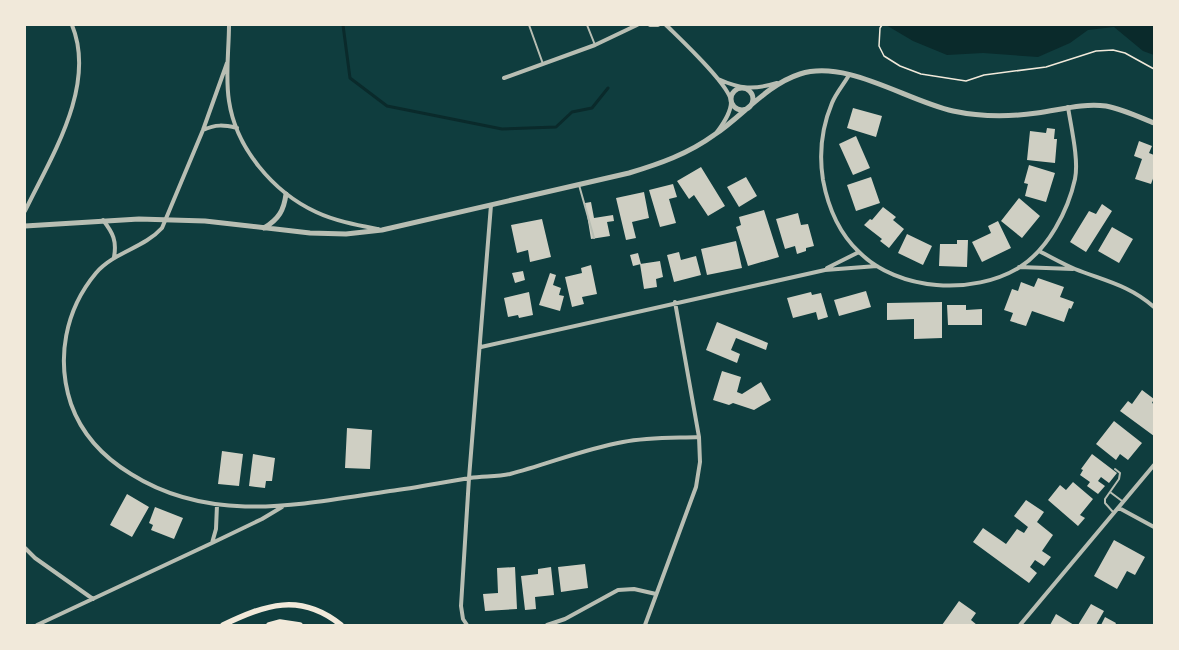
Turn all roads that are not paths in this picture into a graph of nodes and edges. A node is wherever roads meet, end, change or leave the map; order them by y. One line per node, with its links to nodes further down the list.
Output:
1 (72, 25): 27 (street)
2 (229, 25): 10 (street)
3 (529, 25): 11 (lane)
4 (587, 25): 9 (lane)
5 (637, 25): 9 (street)
6 (650, 25): 7 (street)
7 (658, 25)
8 (666, 25): 14 (street)
9 (595, 45): 11 (street)
10 (227, 63): 21 (street); 22 (street)
11 (543, 64): 13 (street)
12 (849, 75): 15 (street); 18 (street); 35 (street)
13 (504, 78)
14 (718, 79): 16 (street); 17 (street)
15 (784, 81): 16 (street); 19 (street)
16 (745, 88): 17 (street); 19 (street)
17 (731, 101): 19 (street); 23 (street)
18 (1068, 107): 20 (street); 34 (street)
19 (749, 108): 23 (street)
20 (1154, 123)
21 (237, 128): 22 (street); 25 (street)
22 (203, 130): 28 (street)
23 (715, 135): 24 (street)
24 (579, 184): 26 (street); 33 (lane)
25 (286, 194): 31 (street); 32 (street)
26 (491, 205): 32 (street); 43 (street)
27 (25, 211)
28 (167, 219): 29 (street); 31 (street); 36 (street)
29 (103, 220): 30 (street); 36 (street)
30 (25, 226)
31 (264, 228): 32 (street)
32 (382, 230)
33 (594, 238)
34 (1039, 251): 38 (street); 39 (street)
35 (859, 252): 37 (street); 40 (street)
36 (114, 257): 50 (street)
37 (878, 266): 38 (street); 40 (street)
38 (1019, 267): 39 (street)
39 (1075, 269): 42 (street)
40 (824, 270): 41 (street)
41 (675, 302): 43 (street); 44 (street)
42 (1154, 307)
43 (480, 347): 47 (street)
44 (700, 437): 47 (street); 57 (street)
45 (1154, 465): 49 (street)
46 (1115, 469): 48 (lane)
47 (469, 478): 51 (street); 64 (street)
48 (1110, 492): 49 (lane); 53 (lane)
49 (1123, 502): 52 (street)
50 (217, 505): 51 (street); 55 (street)
51 (283, 507): 55 (street)
52 (1119, 508): 53 (street); 54 (street)
53 (1115, 513): 67 (street)
54 (1154, 527)
55 (212, 544): 58 (street)
56 (25, 548): 58 (street)
57 (656, 594): 65 (street); 66 (street)
58 (93, 599): 59 (street)
59 (37, 625)
60 (223, 625): 63 (main road)
61 (269, 625): 62 (main road)
62 (300, 625)
63 (341, 625)
64 (467, 625)
65 (546, 625)
66 (645, 625)
67 (1020, 625)

